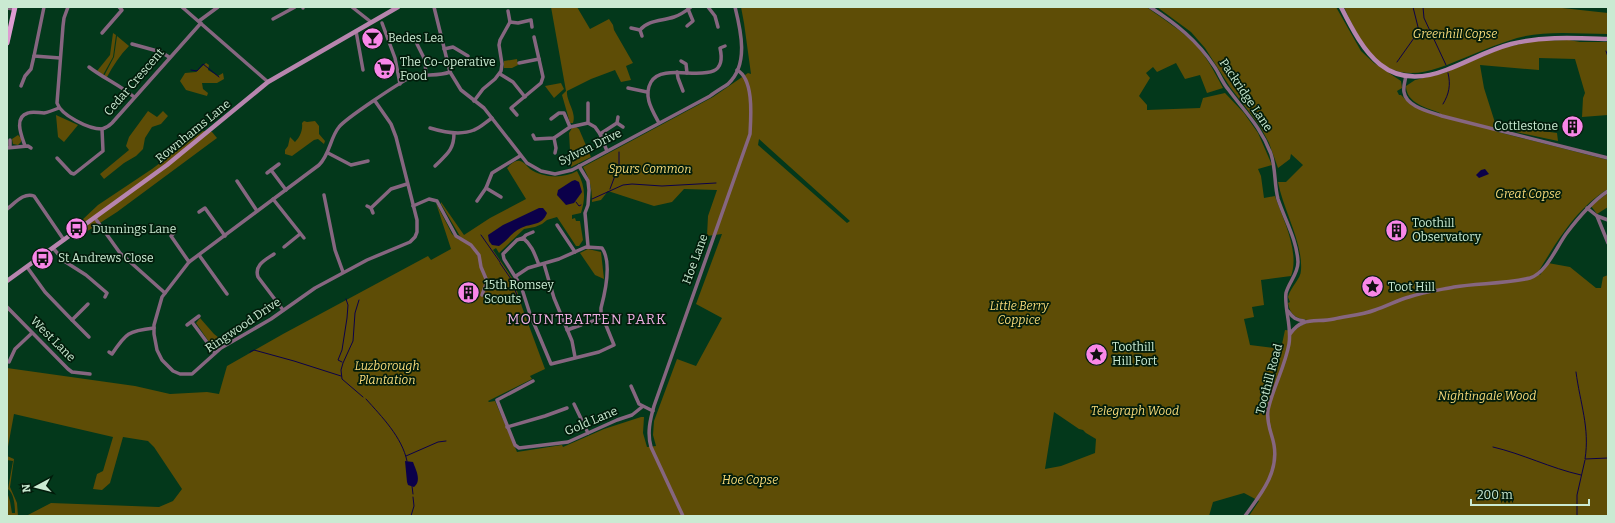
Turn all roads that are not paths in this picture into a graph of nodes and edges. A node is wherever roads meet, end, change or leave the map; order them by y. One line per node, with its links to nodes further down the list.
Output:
1 (44, 7): 21 (street)
2 (68, 7): 50 (street)
3 (182, 7): 27 (street)
4 (218, 7): 27 (street, Cedar Crescent)
5 (295, 7): 22 (street)
6 (352, 7): 28 (street)
7 (398, 7): 28 (street, Rownhams Lane)
8 (434, 7): 46 (street, Sylvan Drive)
9 (708, 7): 18 (street)
10 (735, 7): 58 (street)
11 (1150, 7): 164 (street, Packridge Lane)
12 (1341, 7): 65 (street)
13 (7, 8): 14 (street)
14 (14, 8): 41 (main road)
15 (122, 8): 37 (street)
16 (689, 8): 31 (street); 35 (street)
17 (508, 11): 29 (street)
18 (711, 12): 23 (street); 33 (street)
19 (37, 14): 21 (street)
20 (530, 14): 26 (street)
21 (42, 15): 48 (street)
22 (279, 16): 24 (street); 25 (street)
23 (707, 16)
24 (273, 19)
25 (282, 20)
26 (531, 20): 29 (street); 32 (street)
27 (200, 22): 51 (street, Cedar Crescent); 66 (street)
28 (372, 22): 36 (street, Rownhams Lane)
29 (510, 22): 62 (street)
30 (382, 23): 67 (street)
31 (687, 26)
32 (532, 27)
33 (718, 27)
34 (631, 28): 35 (street)
35 (640, 30): 38 (street)
36 (356, 31): 57 (street); 66 (street, Rownhams Lane)
37 (102, 33)
38 (642, 36)
39 (534, 37): 53 (street)
40 (1608, 39): 65 (street)
41 (7, 43)
42 (132, 44): 51 (street)
43 (417, 44): 64 (street)
44 (725, 46): 45 (street)
45 (720, 48): 47 (street); 61 (street)
46 (444, 49): 49 (street); 59 (street, Sylvan Drive)
47 (716, 49)
48 (34, 56): 50 (street); 68 (street)
49 (468, 56)
50 (60, 58): 77 (street)
51 (169, 58): 72 (street, Cedar Crescent)
52 (688, 58): 61 (street)
53 (539, 59): 54 (street); 73 (street)
54 (519, 63)
55 (88, 67): 56 (street)
56 (93, 70): 63 (street); 72 (street)
57 (363, 70)
58 (737, 70): 86 (street, Sylvan Drive); 188 (street, Hoe Lane)
59 (450, 72): 64 (street, Ringwood Drive); 75 (street, Sylvan Drive)
60 (677, 72): 61 (street); 70 (street); 71 (street)
61 (687, 73)
62 (500, 74): 73 (street); 75 (street)
63 (90, 75)
64 (426, 76): 67 (street, Ringwood Drive)
65 (1406, 76): 106 (street)
66 (268, 82): 131 (street, Rownhams Lane)
67 (400, 84): 74 (street, Ringwood Drive)
68 (21, 86)
69 (628, 88): 71 (street)
70 (683, 91)
71 (647, 92): 86 (street)
72 (134, 97): 90 (street, Cedar Crescent)
73 (525, 97): 78 (street)
74 (375, 101): 102 (street, Ringwood Drive); 114 (street, Ringwood Drive)
75 (474, 101): 82 (street, Sylvan Drive)
76 (588, 103): 85 (street)
77 (59, 108): 90 (street, Cedar Crescent); 91 (street)
78 (512, 108): 79 (street); 80 (street)
79 (507, 111)
80 (517, 115)
81 (618, 117): 84 (street)
82 (492, 118): 92 (street); 104 (street, Sylvan Drive)
83 (551, 119): 87 (street)
84 (617, 122): 88 (street); 94 (street)
85 (588, 123): 87 (street); 94 (street)
86 (659, 123): 101 (street, Sylvan Drive)
87 (570, 127): 96 (street)
88 (623, 127)
89 (430, 128): 92 (street)
90 (102, 129): 105 (street)
91 (19, 132): 93 (street); 98 (street)
92 (454, 132): 109 (street)
93 (14, 134)
94 (600, 134): 101 (street)
95 (533, 135): 96 (street)
96 (554, 138): 103 (street)
97 (10, 140): 99 (street)
98 (25, 146): 99 (street); 100 (street)
99 (9, 148)
100 (31, 148)
101 (607, 151): 110 (street, Sylvan Drive)
102 (328, 153): 107 (street); 116 (street, Ringwood Drive)
103 (555, 153)
104 (520, 156): 110 (street, Sylvan Drive); 115 (street)
105 (57, 158)
106 (1608, 158)
107 (368, 161)
108 (279, 164): 111 (street)
109 (435, 166)
110 (579, 166): 142 (street)
111 (271, 170): 112 (street); 116 (street)
112 (266, 173)
113 (237, 181): 128 (street)
114 (407, 184): 123 (street, Ringwood Drive); 124 (street)
115 (486, 188): 119 (street); 121 (street)
116 (286, 190): 120 (street, Ringwood Drive)
117 (1608, 191): 125 (street)
118 (324, 194): 154 (street)
119 (501, 197)
120 (273, 200): 128 (street, Ringwood Drive); 135 (street)
121 (477, 201)
122 (367, 206): 124 (street)
123 (413, 206): 154 (street, Ringwood Drive); 160 (street)
124 (371, 208): 129 (street)
125 (1587, 208): 130 (street); 168 (street)
126 (7, 209): 140 (street)
127 (199, 212): 136 (street)
128 (257, 212): 136 (street, Ringwood Drive)
129 (373, 213)
130 (1598, 216): 132 (street); 141 (street)
131 (96, 218): 140 (street, Rownhams Lane); 157 (street)
132 (1608, 220)
133 (557, 225): 145 (street)
134 (534, 232): 139 (street)
135 (300, 234): 138 (street); 143 (street)
136 (225, 236): 147 (street, Ringwood Drive)
137 (167, 238): 150 (street)
138 (304, 238)
139 (523, 238): 152 (street); 155 (street)
140 (64, 240): 144 (street, Rownhams Lane)
141 (1608, 243)
142 (588, 246): 145 (street); 166 (street)
143 (284, 247)
144 (52, 248): 153 (street, Rownhams Lane); 158 (street)
145 (575, 252): 151 (street)
146 (274, 254): 148 (street)
147 (199, 255): 150 (street, Ringwood Drive); 159 (street)
148 (269, 257): 149 (street); 163 (street)
149 (272, 261)
150 (189, 262): 157 (street, Ringwood Drive)
151 (544, 264): 152 (street); 174 (street)
152 (539, 265): 155 (street)
153 (27, 267): 156 (street, Rownhams Lane); 167 (street)
154 (343, 272): 163 (street, Ringwood Drive)
155 (516, 276): 180 (street)
156 (7, 281)
157 (165, 293): 173 (street, Ringwood Drive)
158 (107, 294)
159 (227, 294)
160 (482, 295)
161 (88, 304): 167 (street)
162 (7, 307): 175 (street, West Lane)
163 (283, 310): 178 (street, Ringwood Drive)
164 (1288, 310): 168 (street); 176 (street, Toothill Road)
165 (199, 316): 169 (street)
166 (602, 317): 170 (street); 180 (street)
167 (72, 320): 177 (street)
168 (1306, 321): 176 (street)
169 (192, 322): 171 (street); 178 (street)
170 (588, 323)
171 (187, 325)
172 (581, 325): 174 (street)
173 (154, 328): 178 (street, Ringwood Drive); 179 (street)
174 (567, 330): 180 (street)
175 (32, 333): 181 (street); 182 (street, West Lane)
176 (1290, 334): 192 (street, Toothill Road)
177 (89, 336)
178 (215, 353)
179 (112, 354)
180 (576, 357)
181 (9, 362)
182 (90, 374)
183 (533, 381): 189 (street, Gold Lane)
184 (631, 386): 186 (street)
185 (574, 404): 190 (street)
186 (642, 406): 188 (street); 190 (street, Gold Lane)
187 (567, 408): 189 (street)
188 (653, 411): 191 (street, Hoe Lane)
189 (507, 426): 190 (street, Gold Lane)
190 (588, 434)
191 (683, 516)
192 (1245, 516)

